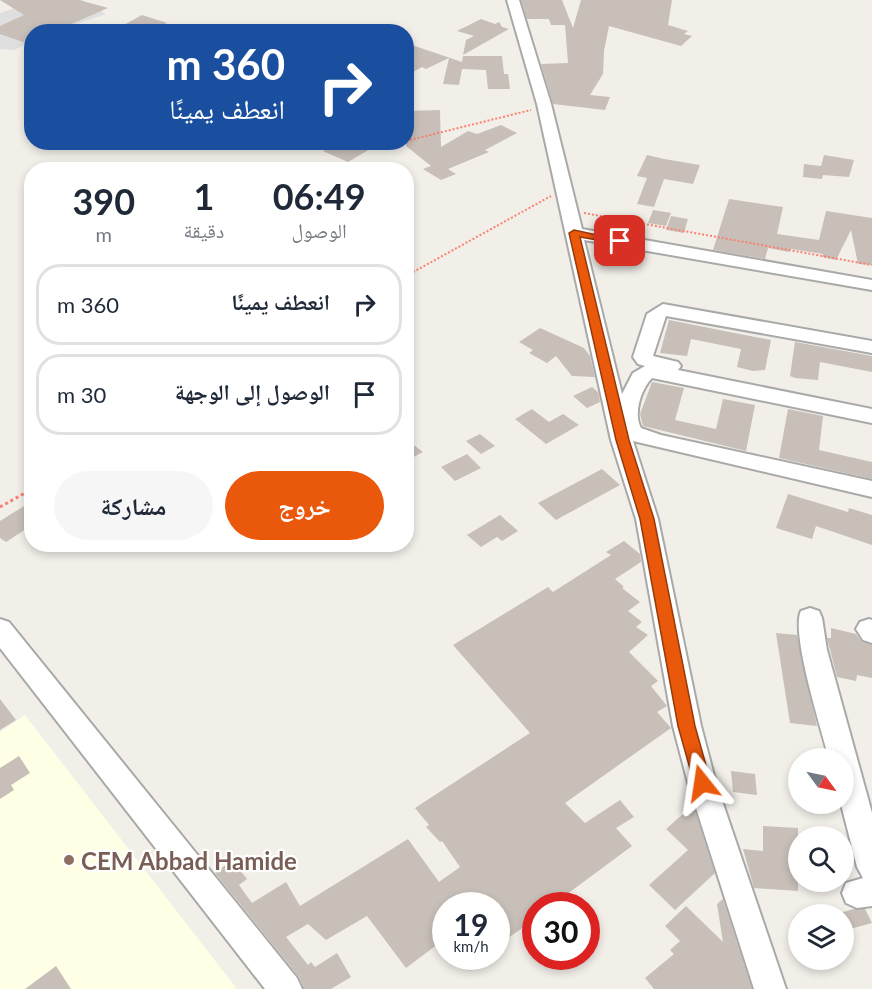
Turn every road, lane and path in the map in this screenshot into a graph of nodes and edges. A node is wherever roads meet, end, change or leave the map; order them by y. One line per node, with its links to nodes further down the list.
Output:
1 (513, 0): 2 (street)
2 (545, 107): 3 (path); 4 (street)
3 (414, 139)
4 (569, 212): 5 (path); 6 (path); 7 (street); 18 (street)
5 (872, 265)
6 (414, 272)
7 (872, 285)
8 (872, 347): 9 (street)
9 (872, 407)
10 (872, 416): 11 (street)
11 (872, 489)
12 (24, 494): 13 (path)
13 (0, 507)
14 (810, 618): 16 (street)
15 (0, 629): 17 (street)
16 (872, 867)
17 (286, 989)
18 (770, 989)

